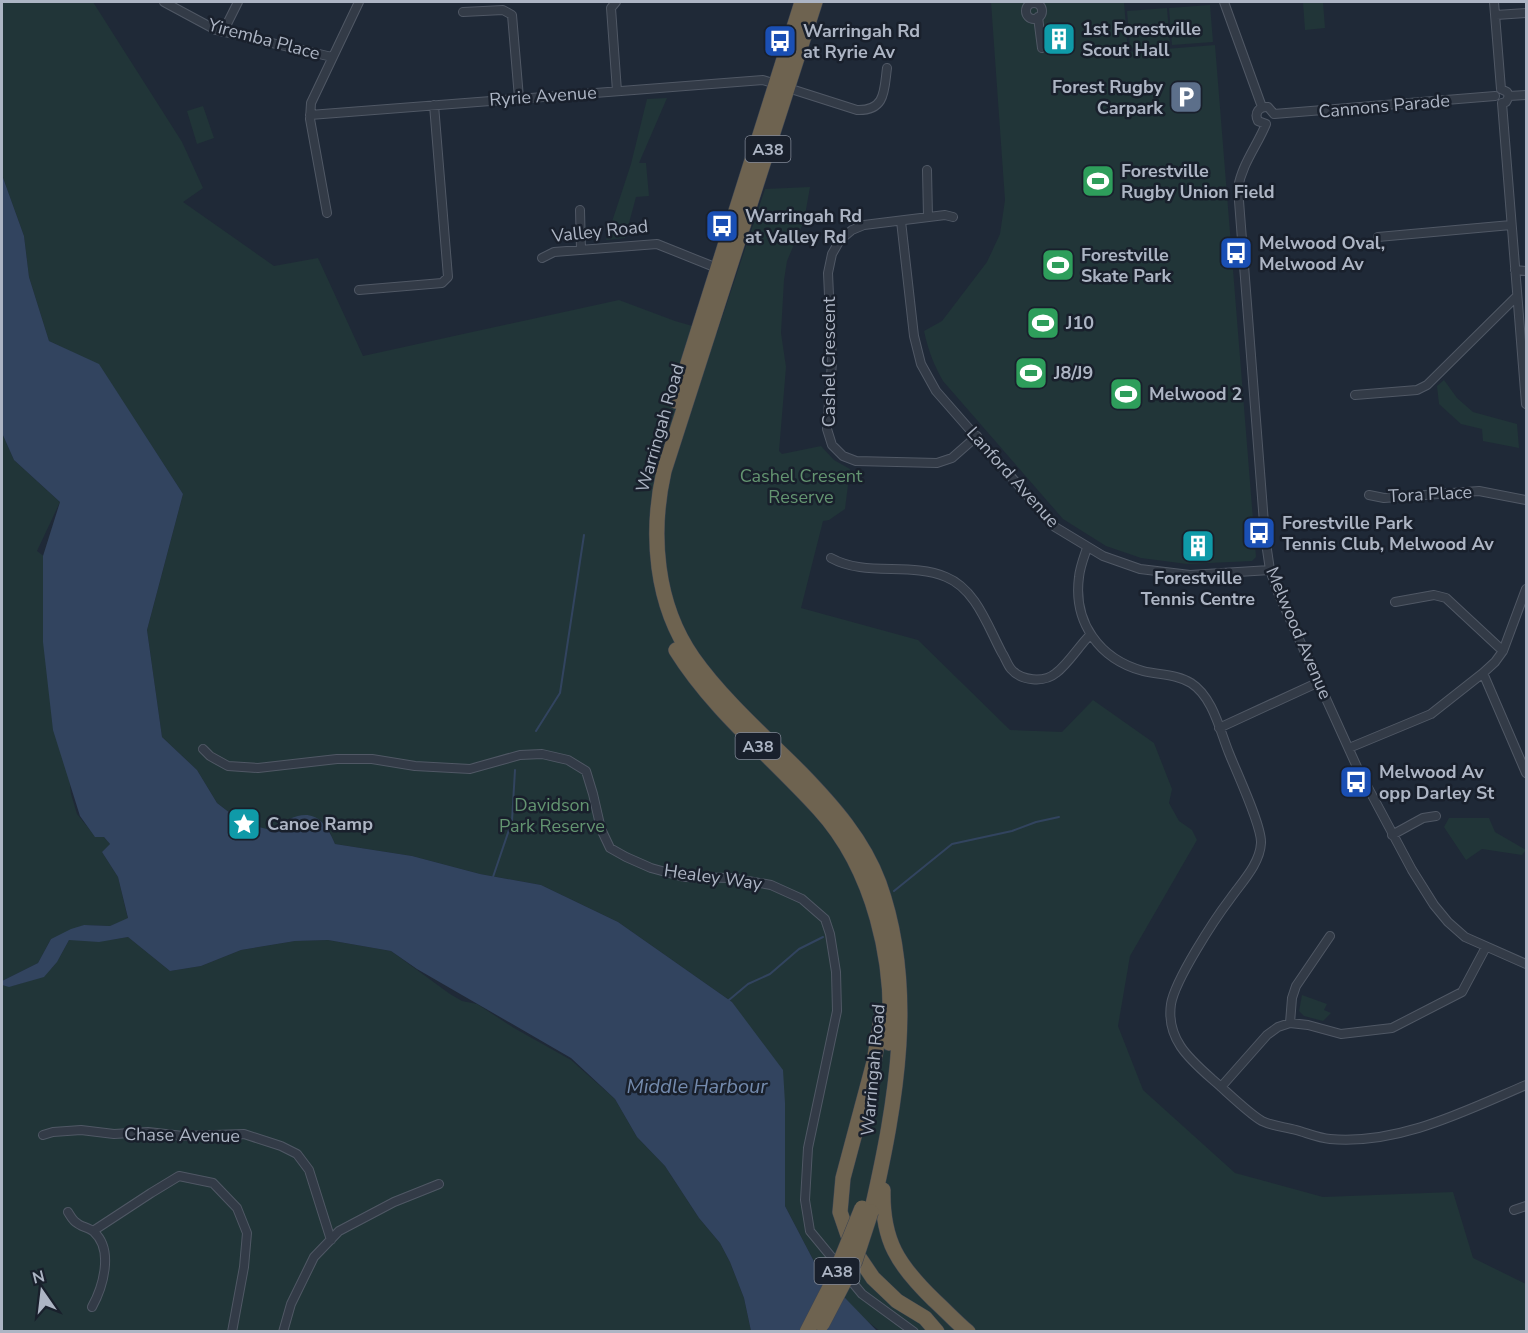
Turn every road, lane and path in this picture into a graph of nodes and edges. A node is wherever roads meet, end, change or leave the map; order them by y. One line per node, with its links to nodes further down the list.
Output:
1 (164, 2): 13 (street, Yiremba Place)
2 (238, 2): 13 (street)
3 (359, 2): 15 (street)
4 (616, 2): 18 (street)
5 (802, 2): 17 (highway, Warringah Road / A38)
6 (815, 2): 17 (highway, Warringah Road / A38)
7 (1034, 2): 14 (street)
8 (1224, 2): 25 (street)
9 (1494, 2): 12 (street)
10 (463, 12): 22 (street)
11 (1527, 13): 12 (street)
12 (1496, 15): 19 (street)
13 (224, 32): 15 (street, Yiremba Place)
14 (1042, 48)
15 (332, 57): 27 (street)
16 (888, 68): 17 (street, Ryrie Avenue)
17 (782, 86): 18 (street, Ryrie Avenue); 39 (highway, Warringah Road / A38)
18 (618, 91): 22 (street, Ryrie Avenue)
19 (1498, 93): 21 (street); 23 (street); 26 (street, Cannons Parade)
20 (1527, 94): 21 (street)
21 (1509, 96): 23 (street)
22 (519, 98): 24 (street, Ryrie Avenue)
23 (1502, 103): 35 (street)
24 (434, 105): 27 (street, Ryrie Avenue); 42 (street)
25 (1262, 107): 26 (street); 28 (street)
26 (1274, 114): 28 (street)
27 (310, 115): 31 (street)
28 (1266, 124): 51 (street, Melwood Avenue)
29 (927, 170): 32 (street)
30 (580, 210): 37 (street)
31 (327, 213)
32 (928, 217): 33 (street, Cashel Crescent); 34 (street, Cashel Crescent)
33 (953, 217)
34 (901, 221): 46 (street, Lanford Avenue); 46 (street, Cashel Crescent)
35 (1512, 225): 36 (street); 40 (street)
36 (1378, 237)
37 (581, 250): 38 (street, Valley Road); 39 (street, Valley Road)
38 (542, 258)
39 (723, 270): 67 (highway, Warringah Road / A38); 72 (highway, Warringah Road / A38)
40 (1515, 270): 41 (street); 43 (street)
41 (1527, 272)
42 (359, 291)
43 (1517, 296): 44 (street); 45 (street)
44 (1355, 395)
45 (1527, 404)
46 (977, 436): 49 (street, Lanford Avenue)
47 (1369, 495): 48 (street, Tora Place)
48 (1527, 500)
49 (1087, 548): 51 (street, Lanford Avenue); 54 (street)
50 (831, 558): 54 (street)
51 (1270, 570): 57 (street, Melwood Avenue)
52 (1527, 589): 55 (street)
53 (1395, 602): 55 (street)
54 (1090, 635): 58 (street)
55 (1503, 651): 56 (street)
56 (1484, 673): 59 (street); 61 (street)
57 (1319, 682): 58 (street); 59 (street, Melwood Avenue)
58 (1219, 728): 70 (street)
59 (1349, 748): 63 (street, Melwood Avenue)
60 (203, 749): 85 (street, Healey Way)
61 (1527, 773)
62 (1436, 816): 63 (street)
63 (1392, 835): 65 (street, Melwood Avenue)
64 (1330, 936): 68 (street)
65 (1486, 947): 66 (street, Melwood Avenue); 68 (street)
66 (1527, 964)
67 (886, 968): 75 (highway, Warringah Road / A38); 86 (highway)
68 (1290, 1023): 70 (street)
69 (1527, 1085): 70 (street)
70 (1221, 1087)
71 (43, 1135): 79 (street, Chase Avenue)
72 (884, 1157): 75 (highway, Warringah Road / A38); 87 (highway)
73 (439, 1184): 79 (street)
74 (1527, 1206): 76 (street)
75 (867, 1209): 83 (highway, Warringah Road / A38, bridge); 84 (highway, Warringah Road / A38, bridge)
76 (1514, 1210)
77 (68, 1212): 78 (street)
78 (93, 1231): 80 (street); 81 (street)
79 (331, 1240): 82 (street)
80 (92, 1307)
81 (232, 1332)
82 (283, 1332)
83 (807, 1332)
84 (818, 1332)
85 (914, 1332)
86 (937, 1332)
87 (968, 1332)

